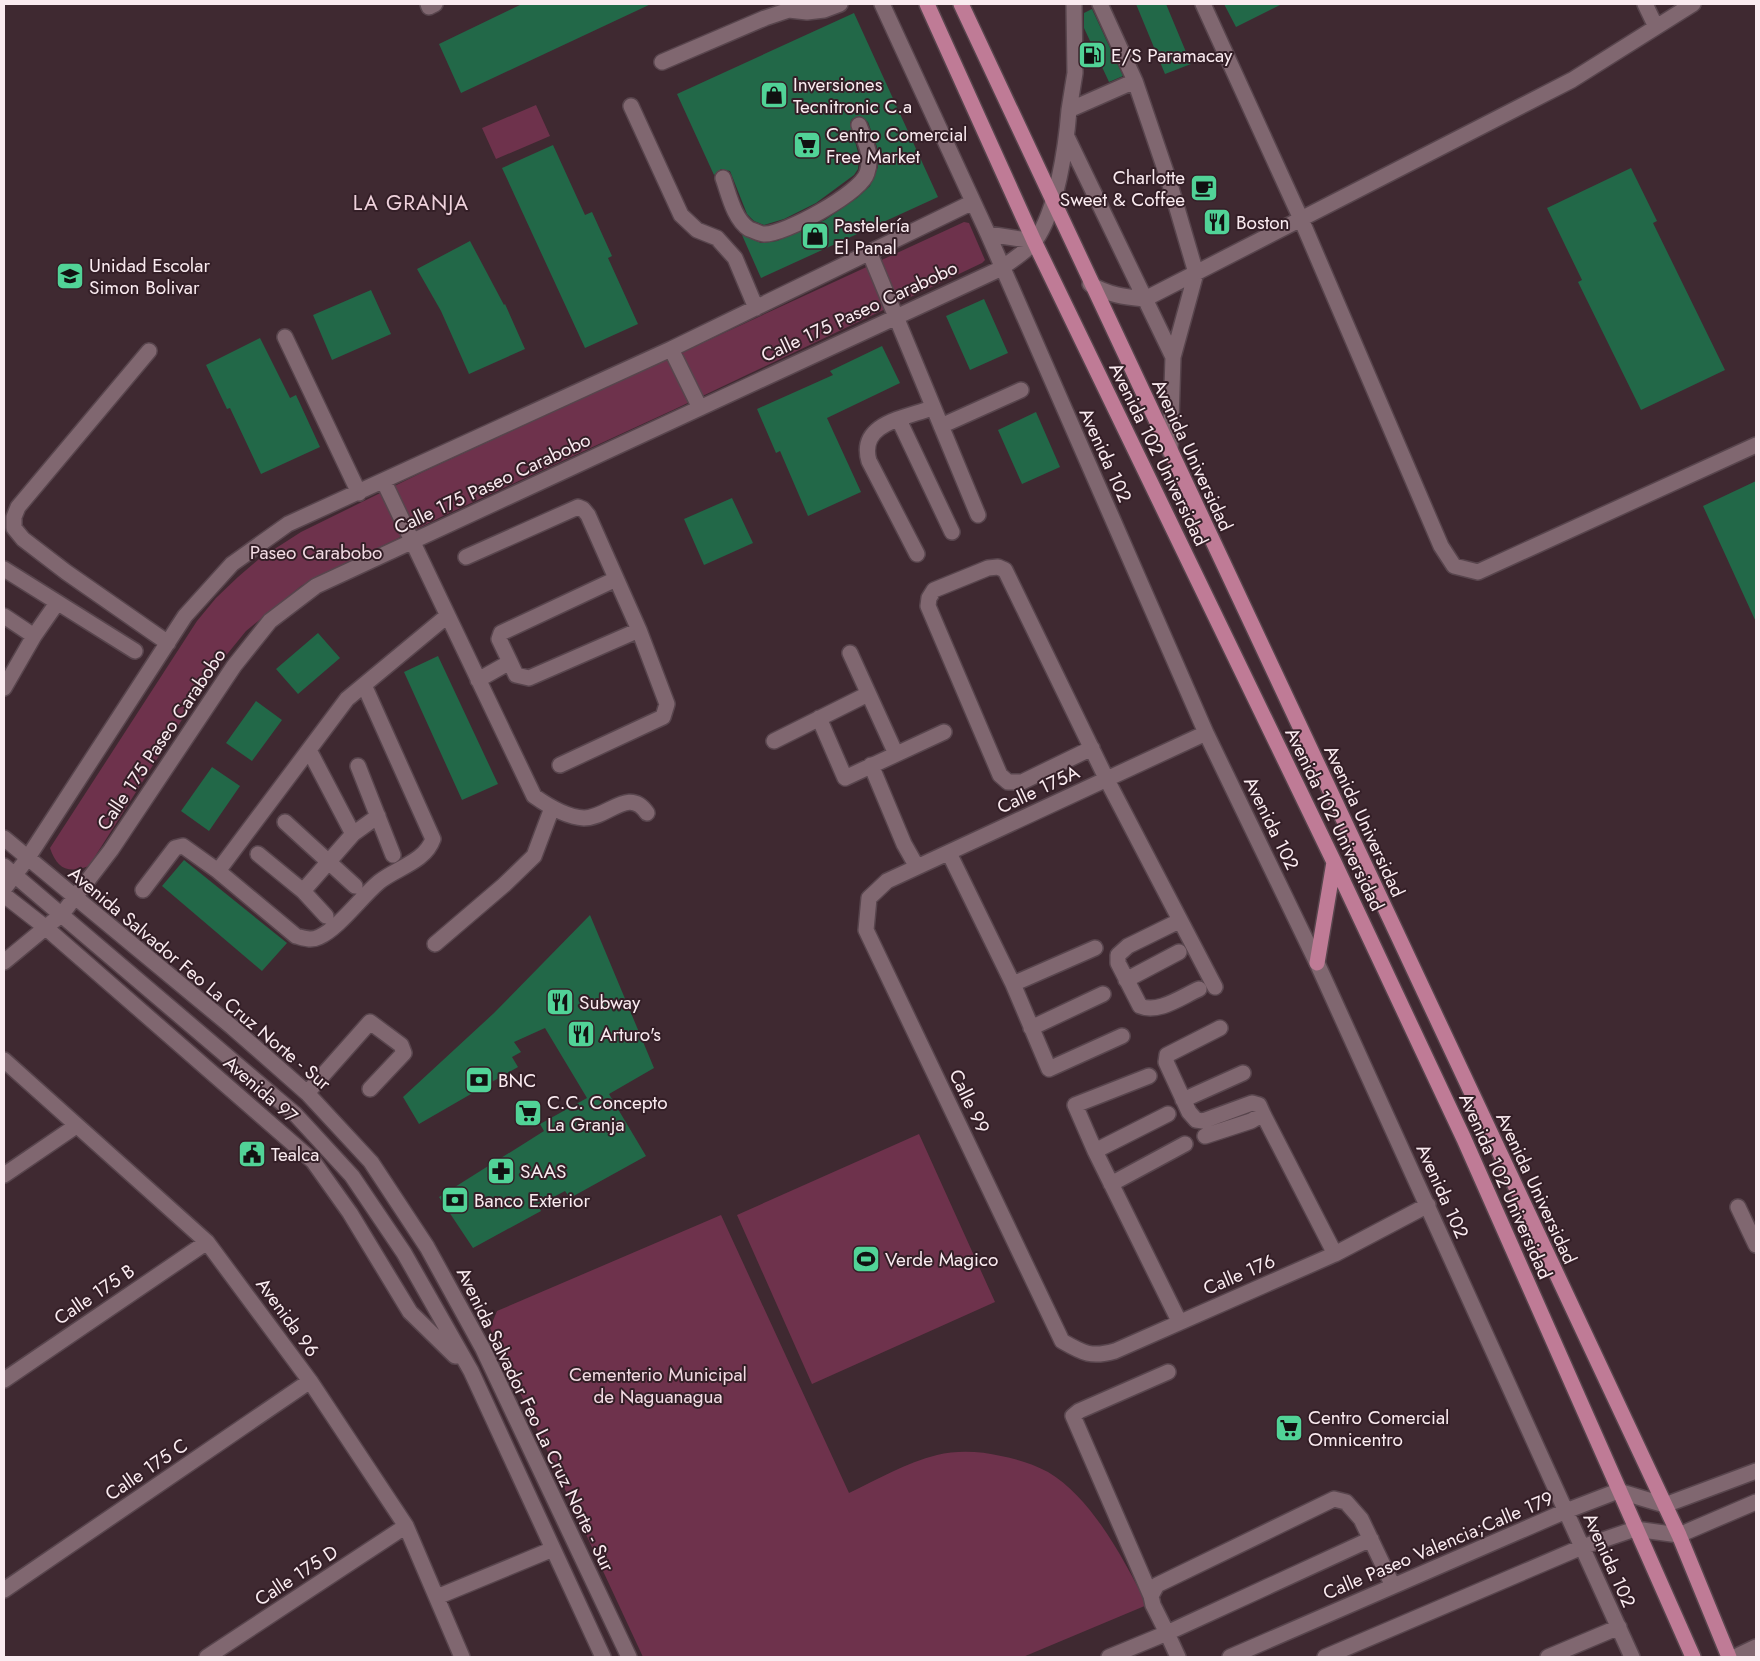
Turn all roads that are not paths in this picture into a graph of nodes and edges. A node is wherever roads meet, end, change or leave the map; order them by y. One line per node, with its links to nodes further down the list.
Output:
1 (428, 4): 2 (street)
2 (435, 4)
3 (840, 4): 13 (street)
4 (882, 4): 20 (street, Avenida 102)
5 (927, 4): 24 (main road, Avenida 102 Universidad)
6 (961, 4): 21 (main road, Avenida Universidad)
7 (1074, 4): 16 (street, Calle 175 Paseo Carabobo)
8 (1100, 4): 14 (street)
9 (1203, 4): 22 (street)
10 (1645, 4): 12 (street)
11 (1693, 4): 12 (street)
12 (1656, 27): 22 (street)
13 (662, 62)
14 (1135, 81): 16 (street); 27 (street)
15 (631, 106): 30 (street)
16 (1069, 110): 18 (street, Calle 175 Paseo Carabobo)
17 (859, 126): 19 (street)
18 (1067, 137): 21 (street, Calle 175 Paseo Carabobo); 29 (street)
19 (723, 178)
20 (973, 202): 23 (street, Avenida 102); 25 (street)
21 (1052, 203): 24 (street, Calle 175 Paseo Carabobo); 28 (main road, Avenida Universidad)
22 (1301, 219): 27 (street); 41 (street)
23 (988, 234): 24 (street); 26 (street, Avenida 102)
24 (1034, 241): 26 (street, Calle 175 Paseo Carabobo); 87 (main road, Avenida 102 Universidad)
25 (870, 254): 30 (street); 31 (street)
26 (1002, 268): 31 (street, Calle 175 Paseo Carabobo); 67 (street, Avenida 102)
27 (1196, 273): 29 (street); 35 (street)
28 (1090, 284): 29 (street); 42 (main road, Avenida Universidad)
29 (1145, 299): 35 (street)
30 (756, 308): 33 (street)
31 (896, 316): 37 (street, Calle 175 Paseo Carabobo); 38 (street)
32 (285, 337): 44 (street)
33 (671, 349): 37 (street); 43 (street)
34 (149, 351): 57 (street)
35 (1173, 357): 42 (street)
36 (1021, 390): 40 (street)
37 (700, 408): 47 (street, Calle 175 Paseo Carabobo)
38 (932, 408): 39 (street); 40 (street)
39 (899, 420): 46 (street); 48 (street)
40 (941, 426): 45 (street)
41 (1756, 445)
42 (1170, 454): 143 (main road, Avenida Universidad)
43 (384, 482): 44 (street); 47 (street)
44 (359, 493): 57 (street)
45 (978, 515)
46 (952, 532)
47 (412, 543): 54 (street); 97 (street, Calle 175 Paseo Carabobo)
48 (917, 554)
49 (466, 557): 51 (street)
50 (4, 569): 52 (street)
51 (616, 579): 55 (street); 60 (street)
52 (57, 603): 56 (street); 58 (street)
53 (4, 616): 56 (street)
54 (447, 616): 61 (street); 62 (street)
55 (639, 630): 60 (street); 72 (street)
56 (34, 636): 63 (street)
57 (168, 643): 85 (street)
58 (135, 651)
59 (850, 653): 64 (street)
60 (510, 662): 61 (street)
61 (478, 680): 76 (street)
62 (364, 685): 70 (street); 90 (street)
63 (4, 688)
64 (868, 694): 65 (street); 71 (street)
65 (819, 718): 68 (street); 73 (street)
66 (944, 732): 71 (street)
67 (1206, 733): 75 (street, Calle 175A); 106 (street, Avenida 102)
68 (774, 741)
69 (1092, 748): 69 (street); 75 (street)
70 (309, 750): 80 (street); 90 (street)
71 (896, 754): 73 (street)
72 (560, 765)
73 (871, 765): 88 (street)
74 (358, 766): 78 (street)
75 (1106, 780): 82 (street, Calle 175A); 100 (street)
76 (552, 808): 77 (street); 102 (street)
77 (647, 813)
78 (378, 816): 80 (street); 84 (street)
79 (285, 822): 86 (street)
80 (353, 834): 86 (street)
81 (4, 838): 85 (street, Avenida Salvador Feo La Cruz Norte - Sur)
82 (949, 852): 88 (street, Calle 175A); 108 (street)
83 (258, 854): 95 (street)
84 (393, 854)
85 (28, 859): 89 (street); 97 (street, Avenida Salvador Feo La Cruz Norte - Sur)
86 (330, 862): 92 (street); 95 (street)
87 (1334, 862): 106 (main road); 141 (main road, Avenida 102 Universidad)
88 (917, 868): 91 (street, Calle 175A)
89 (9, 871): 93 (street); 98 (street, Avenida Salvador Feo La Cruz Norte - Sur)
90 (218, 871): 94 (street)
91 (887, 881): 135 (street, Calle 99)
92 (355, 886)
93 (4, 889)
94 (143, 890)
95 (303, 891): 99 (street)
96 (4, 896): 101 (street, Avenida 97)
97 (75, 897): 98 (street, Calle 175 Paseo Carabobo); 119 (street, Avenida Salvador Feo La Cruz Norte - Sur)
98 (62, 914): 101 (street, Calle 175 Paseo Carabobo); 136 (street, Avenida Salvador Feo La Cruz Norte - Sur)
99 (326, 916)
100 (1180, 921): 107 (street); 109 (street)
101 (45, 927): 105 (street, Calle 175 Paseo Carabobo); 136 (street, Avenida 97)
102 (435, 944)
103 (1095, 948): 108 (street)
104 (1180, 952): 107 (street)
105 (4, 962)
106 (1316, 962): 129 (street, Avenida 102)
107 (1126, 980): 110 (street)
108 (1012, 984): 112 (street)
109 (1215, 987)
110 (1199, 989)
111 (1103, 994): 112 (street)
112 (1031, 1028): 114 (street)
113 (1220, 1028): 120 (street)
114 (1122, 1036)
115 (4, 1060): 123 (street, Avenida 96)
116 (1242, 1073): 120 (street)
117 (1149, 1076): 126 (street)
118 (370, 1089): 119 (street)
119 (307, 1093): 161 (street, Avenida Salvador Feo La Cruz Norte - Sur)
120 (1183, 1100): 122 (street)
121 (1168, 1114): 126 (street)
122 (1263, 1114): 124 (street); 133 (street)
123 (76, 1126): 127 (street); 131 (street, Avenida 96)
124 (1205, 1136)
125 (1185, 1144): 128 (street)
126 (1095, 1151): 128 (street)
127 (4, 1175)
128 (1111, 1184): 134 (street)
129 (1428, 1205): 133 (street, Calle 176); 144 (street, Avenida 102)
130 (1738, 1207): 132 (street)
131 (207, 1242): 138 (street, Calle 175 B); 139 (street, Avenida 96)
132 (1756, 1244)
133 (1335, 1254): 134 (street, Calle 176)
134 (1179, 1321): 135 (street, Calle 176)
135 (1062, 1341)
136 (470, 1371): 150 (street, Avenida Salvador Feo La Cruz Norte - Sur)
137 (1168, 1372): 153 (street)
138 (4, 1380)
139 (310, 1381): 145 (street, Avenida 96); 152 (street, Calle 175 C)
140 (1756, 1471): 143 (street)
141 (1618, 1491): 143 (street); 144 (street, Calle Paseo Valencia;Calle 179); 146 (main road, Avenida 102 Universidad)
142 (1756, 1502): 147 (street)
143 (1664, 1505): 147 (main road, Avenida Universidad)
144 (1566, 1511): 149 (street, Avenida 102); 151 (street, Calle Paseo Valencia;Calle 179)
145 (406, 1526): 154 (street, Avenida 96); 158 (street, Calle 175 D)
146 (1635, 1529): 147 (street); 149 (street); 168 (main road, Avenida 102 Universidad)
147 (1679, 1535): 169 (main road, Avenida Universidad)
148 (1371, 1539): 151 (street); 153 (street); 156 (street)
149 (1582, 1547): 155 (street, Avenida 102); 165 (street)
150 (553, 1549): 154 (street); 160 (street, Avenida Salvador Feo La Cruz Norte - Sur)
151 (1393, 1586): 164 (street, Calle Paseo Valencia;Calle 179)
152 (4, 1590)
153 (1151, 1596): 156 (street)
154 (437, 1597): 159 (street, Avenida 96)
155 (1618, 1627): 166 (street); 167 (street, Avenida 102)
156 (1167, 1633): 162 (street); 163 (street)
157 (1756, 1647): 170 (street)
158 (207, 1657)
159 (462, 1657)
160 (603, 1657)
161 (629, 1657)
162 (1109, 1657)
163 (1178, 1657)
164 (1230, 1657)
165 (1326, 1657)
166 (1548, 1657)
167 (1632, 1657)
168 (1693, 1657)
169 (1729, 1657)
170 (1735, 1657)

